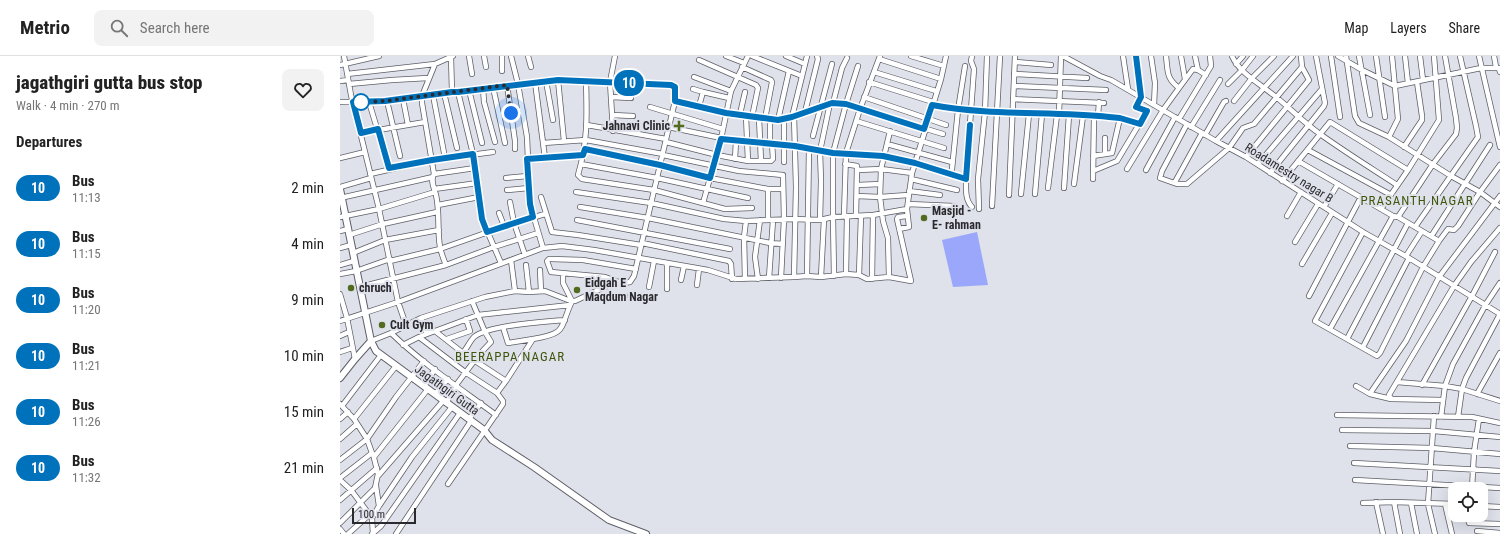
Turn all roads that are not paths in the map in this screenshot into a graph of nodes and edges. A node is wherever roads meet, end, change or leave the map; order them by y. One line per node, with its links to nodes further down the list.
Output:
1 (344, 56): 54 (street)
2 (379, 56): 54 (street)
3 (452, 56): 55 (street); 122 (street)
4 (469, 56): 78 (street)
5 (484, 56): 65 (street)
6 (502, 56): 73 (street)
7 (511, 56): 105 (street)
8 (528, 56): 66 (street)
9 (616, 56): 101 (street)
10 (726, 56): 60 (street)
11 (748, 56): 60 (street)
12 (752, 56): 74 (street)
13 (786, 56): 56 (street)
14 (807, 56): 56 (street)
15 (817, 56): 157 (street)
16 (911, 56): 63 (street)
17 (946, 56): 63 (street)
18 (972, 56): 156 (street)
19 (987, 56): 158 (street)
20 (1000, 56): 160 (street)
21 (1015, 56): 53 (street)
22 (1062, 56): 84 (street); 116 (street, Roadamestry nagar B)
23 (1123, 56): 116 (street)
24 (1136, 56): 131 (street)
25 (1151, 56): 148 (street)
26 (1166, 56): 113 (street)
27 (1181, 56): 92 (street)
28 (1196, 56): 70 (street)
29 (1210, 56): 80 (street)
30 (1232, 56): 58 (street)
31 (1243, 56): 58 (street)
32 (1253, 56): 71 (street)
33 (1274, 56): 89 (street)
34 (1293, 56): 114 (street)
35 (1301, 56): 67 (street)
36 (1316, 56): 117 (street)
37 (1331, 56): 177 (street)
38 (1338, 56): 51 (street)
39 (1359, 56): 72 (street)
40 (1376, 56): 90 (street)
41 (1392, 56): 109 (street)
42 (1405, 56): 104 (street)
43 (1420, 56): 97 (street)
44 (1434, 56): 85 (street)
45 (1445, 56): 81 (street)
46 (1460, 56): 76 (street)
47 (1478, 56): 68 (street)
48 (1494, 56): 69 (street)
49 (880, 57): 75 (street); 91 (street)
50 (847, 58): 145 (street)
51 (1346, 59): 72 (street); 210 (street)
52 (699, 60): 83 (street)
53 (1015, 62): 61 (street); 79 (street)
54 (346, 64): 59 (street); 93 (street)
55 (435, 64): 86 (street); 93 (street)
56 (805, 64): 82 (street)
57 (832, 64): 150 (street)
58 (1236, 64): 71 (street)
59 (340, 65)
60 (743, 65): 83 (street); 183 (street)
61 (1051, 65)
62 (858, 66): 146 (street)
63 (944, 66): 91 (street)
64 (965, 66): 154 (street)
65 (486, 67)
66 (531, 67)
67 (1302, 67): 132 (street); 152 (street)
68 (1481, 68): 69 (street); 76 (street); 231 (street)
69 (1498, 68): 77 (street)
70 (1198, 70): 80 (street); 92 (street)
71 (1242, 70): 89 (street); 106 (street)
72 (1362, 70): 90 (street); 169 (street)
73 (502, 71)
74 (789, 71): 82 (street); 186 (street)
75 (874, 72): 102 (street); 121 (street)
76 (1464, 72): 81 (street); 288 (street)
77 (1500, 72)
78 (472, 74)
79 (1014, 74): 84 (street); 108 (street)
80 (1206, 75): 182 (street)
81 (1449, 75): 85 (street); 270 (street)
82 (802, 76): 176 (street)
83 (738, 77): 120 (street); 175 (street)
84 (1061, 77): 88 (street); 112 (street)
85 (1437, 77): 97 (street); 250 (street)
86 (428, 78): 93 (street); 128 (street)
87 (694, 78): 120 (street)
88 (1087, 78)
89 (1252, 78): 114 (street); 140 (street)
90 (1379, 78): 109 (street); 178 (street)
91 (941, 79): 121 (street)
92 (1185, 79): 113 (street)
93 (348, 80): 98 (street); 142 (street)
94 (558, 80): 95 (street); 99 (street); 214 (street)
95 (586, 80): 101 (street); 193 (street)
96 (1220, 80): 196 (street)
97 (1423, 80): 103 (street)
98 (340, 81)
99 (546, 81): 100 (street); 185 (street)
100 (535, 82): 105 (street); 224 (street)
101 (610, 82): 129 (street); 138 (street)
102 (870, 82): 130 (street); 147 (street)
103 (1417, 82): 104 (street); 230 (street)
104 (1408, 83): 109 (street)
105 (518, 84): 107 (street); 258 (street)
106 (1228, 84)
107 (507, 85): 110 (street); 235 (street)
108 (1014, 86): 112 (street); 136 (street)
109 (1395, 86): 210 (street)
110 (492, 87): 111 (street); 223 (street)
111 (483, 88): 118 (street); 220 (street)
112 (1060, 88): 119 (street); 144 (street)
113 (1179, 88): 155 (street)
114 (1264, 88): 132 (street); 219 (street)
115 (693, 89): 124 (street)
116 (1128, 89): 131 (street, Roadamestry nagar B)
117 (1322, 89): 174 (street); 197 (street)
118 (469, 90): 123 (street); 222 (street)
119 (1106, 90)
120 (731, 91): 134 (street)
121 (936, 91): 147 (street)
122 (452, 92): 123 (street); 126 (street)
123 (458, 92): 245 (street)
124 (703, 92): 134 (street); 149 (street)
125 (745, 92): 162 (street)
126 (444, 93): 127 (street); 232 (street)
127 (432, 95): 128 (street); 256 (street)
128 (422, 96): 135 (street); 188 (street)
129 (611, 97): 133 (street); 167 (street)
130 (864, 97): 153 (street); 180 (street)
131 (1141, 97): 148 (street, Roadamestry nagar B); 191 (street)
132 (1276, 97): 152 (street); 234 (street)
133 (632, 98)
134 (730, 98): 159 (street)
135 (403, 99): 137 (street); 192 (street)
136 (1013, 99): 144 (street); 163 (street)
137 (387, 101): 143 (street); 198 (street)
138 (675, 101): 149 (street); 161 (street)
139 (1226, 101): 207 (street)
140 (1234, 101)
141 (340, 102): 142 (street)
142 (353, 102): 143 (street); 205 (street)
143 (369, 102): 200 (street)
144 (1060, 102): 166 (street); 173 (street)
145 (831, 103): 146 (street); 150 (street); 239 (street)
146 (846, 104): 153 (street); 243 (street)
147 (932, 104): 154 (street); 180 (street)
148 (1154, 104): 155 (street, Roadamestry nagar B)
149 (699, 106): 159 (street)
150 (820, 106): 157 (street); 209 (street)
151 (650, 107): 161 (street)
152 (1287, 107): 174 (street); 254 (street)
153 (860, 109): 187 (street); 202 (street)
154 (958, 110): 156 (street); 265 (street)
155 (1163, 110): 182 (street, Roadamestry nagar B); 278 (street)
156 (971, 111): 158 (street); 293 (street)
157 (805, 112): 176 (street)
158 (985, 112): 160 (street); 347 (street)
159 (726, 113): 162 (street); 201 (street)
160 (998, 113): 163 (street); 340 (street)
161 (672, 114): 199 (street); 201 (street)
162 (740, 114): 171 (street)
163 (1013, 114): 164 (street); 323 (street)
164 (1029, 114): 165 (street); 320 (street)
165 (1042, 114): 166 (street); 321 (street)
166 (1058, 114): 168 (street); 306 (street)
167 (612, 115): 170 (street); 194 (street)
168 (1069, 115): 172 (street); 307 (street)
169 (1370, 115)
170 (633, 116)
171 (746, 116): 175 (street); 217 (street)
172 (1083, 116): 173 (street); 299 (street)
173 (1096, 116): 181 (street); 253 (street)
174 (1298, 116): 197 (street); 269 (street)
175 (752, 117): 179 (street)
176 (793, 117): 184 (street); 229 (street)
177 (1340, 117)
178 (1385, 117)
179 (759, 118): 183 (street); 221 (street)
180 (928, 118): 190 (street); 202 (street)
181 (1120, 118): 191 (street); 247 (street)
182 (1177, 118): 196 (street, Roadamestry nagar B); 280 (street)
183 (767, 119): 186 (street); 225 (street)
184 (784, 119): 186 (street); 227 (street)
185 (552, 120)
186 (778, 120)
187 (856, 121): 204 (street); 244 (street)
188 (426, 122): 192 (street); 260 (street)
189 (649, 123): 199 (street)
190 (946, 124)
191 (1140, 124): 282 (street)
192 (408, 125): 198 (street)
193 (587, 125): 203 (street); 213 (street)
194 (613, 125): 195 (street); 203 (street)
195 (635, 126)
196 (1189, 126): 207 (street, Roadamestry nagar B); 296 (street)
197 (1309, 126): 208 (street); 284 (street)
198 (392, 127): 200 (street); 251 (street)
199 (669, 128): 212 (street); 215 (street)
200 (378, 129): 205 (street); 274 (street)
201 (723, 129): 212 (street)
202 (924, 129): 206 (street); 218 (street)
203 (613, 131): 215 (street)
204 (890, 131): 218 (street); 226 (street)
205 (361, 133): 240 (street)
206 (943, 134)
207 (1204, 134): 219 (street, Roadamestry nagar B); 296 (street)
208 (1320, 134): 238 (street); 281 (street); 303 (street)
209 (813, 136)
210 (1389, 137): 230 (street)
211 (1105, 138): 247 (street)
212 (721, 139): 216 (street); 249 (street)
213 (586, 140): 214 (street); 236 (street); 246 (street)
214 (564, 141): 224 (street)
215 (666, 141): 246 (street); 249 (street)
216 (736, 141): 217 (street); 259 (street)
217 (748, 141): 221 (street); 261 (street)
218 (921, 141): 233 (street); 242 (street)
219 (1216, 141): 234 (street, Roadamestry nagar B)
220 (495, 142)
221 (760, 142): 225 (street); 262 (street)
222 (482, 143)
223 (505, 143)
224 (543, 143): 257 (street)
225 (771, 143): 227 (street); 262 (street)
226 (887, 144): 242 (street); 252 (street)
227 (784, 145): 229 (street); 264 (street)
228 (1490, 145): 301 (street)
229 (795, 146): 237 (street); 367 (street)
230 (1404, 147): 250 (street)
231 (1500, 147)
232 (456, 148)
233 (944, 148)
234 (1229, 148): 254 (street, Roadamestry nagar B); 296 (street)
235 (514, 149)
236 (585, 149): 248 (street); 271 (street)
237 (808, 149): 239 (street); 372 (street)
238 (1308, 150): 263 (street); 325 (street)
239 (820, 151): 243 (street); 368 (street)
240 (365, 152): 255 (street); 286 (street)
241 (493, 152): 245 (street)
242 (918, 152): 265 (street); 266 (street)
243 (833, 153): 244 (street); 363 (street)
244 (846, 153): 252 (street); 268 (street)
245 (473, 154): 256 (street); 275 (street)
246 (663, 154): 271 (street); 272 (street)
247 (1105, 154): 253 (street)
248 (583, 155): 257 (street); 267 (street)
249 (717, 155): 259 (street); 272 (street)
250 (1417, 155): 270 (street); 281 (street)
251 (400, 156)
252 (883, 156): 266 (street); 276 (street)
253 (1093, 156): 282 (street)
254 (1246, 157): 269 (street, Roadamestry nagar B)
255 (340, 158)
256 (445, 158): 260 (street)
257 (545, 158): 258 (street)
258 (527, 159): 287 (street)
259 (735, 159): 261 (street)
260 (432, 160): 274 (street); 285 (street)
261 (748, 161): 262 (street)
262 (761, 161)
263 (1298, 161): 295 (street); 300 (street)
264 (784, 162)
265 (952, 162): 277 (street)
266 (915, 163): 283 (street); 293 (street)
267 (581, 164): 290 (street); 313 (street)
268 (845, 164): 279 (street); 356 (street)
269 (1258, 164): 284 (street, Roadamestry nagar B)
270 (1433, 164): 288 (street); 364 (street)
271 (660, 165): 290 (street); 291 (street)
272 (714, 165): 291 (street); 310 (street)
273 (1500, 165): 318 (street)
274 (389, 168): 286 (street)
275 (475, 168): 285 (street); 297 (street)
276 (881, 169): 279 (street); 283 (street); 298 (street)
277 (952, 169)
278 (1127, 169)
279 (858, 170): 302 (street)
280 (1146, 170)
281 (1408, 170): 303 (street)
282 (1092, 171): 294 (street)
283 (912, 173): 292 (street)
284 (1270, 173): 295 (street, Roadamestry nagar B)
285 (434, 175): 311 (street); 315 (street)
286 (370, 176): 304 (street); 311 (street)
287 (528, 176): 289 (street); 305 (street)
288 (1451, 176): 301 (street); 379 (street)
289 (506, 178)
290 (657, 178): 308 (street); 313 (street)
291 (710, 178): 308 (street); 309 (street)
292 (911, 179): 314 (street); 319 (street)
293 (966, 179): 343 (street)
294 (1093, 179)
295 (1282, 181): 317 (street, Roadamestry nagar B)
296 (1175, 182)
297 (478, 183): 315 (street); 327 (street)
298 (880, 184): 302 (street); 329 (street)
299 (1074, 184)
300 (1338, 184): 330 (street); 344 (street)
301 (1465, 184): 318 (street); 390 (street)
302 (858, 185): 324 (street)
303 (1397, 185): 325 (street)
304 (340, 188): 331 (street, Jagathgiri Gutta)
305 (529, 188): 312 (street); 362 (street)
306 (1048, 188)
307 (1064, 188)
308 (706, 189): 332 (street); 337 (street)
309 (768, 189): 310 (street); 371 (street)
310 (783, 189): 366 (street)
311 (375, 190): 331 (street); 348 (street)
312 (507, 190)
313 (654, 190): 334 (street); 337 (street)
314 (957, 190)
315 (435, 191): 336 (street); 348 (street)
316 (576, 192): 334 (street)
317 (1301, 192): 338 (street, Roadamestry nagar B); 359 (street)
318 (1480, 192): 335 (street); 396 (street)
319 (909, 193): 322 (street); 329 (street); 342 (street)
320 (1021, 194)
321 (1035, 194)
322 (940, 195)
323 (1009, 195)
324 (857, 196): 329 (street); 357 (street)
325 (1391, 196): 349 (street)
326 (1500, 196): 335 (street)
327 (479, 197): 336 (street); 386 (street)
328 (541, 197): 354 (street)
329 (880, 197): 352 (street)
330 (1361, 197): 349 (street); 374 (street)
331 (341, 198): 361 (street, Jagathgiri Gutta)
332 (748, 198)
333 (510, 202): 375 (street)
334 (651, 203): 365 (street); 373 (street)
335 (1495, 203): 345 (street); 437 (street)
336 (438, 204): 350 (street)
337 (703, 204): 346 (street)
338 (1318, 204): 344 (street, Roadamestry nagar B); 397 (street)
339 (954, 206): 342 (street)
340 (992, 206)
341 (580, 207): 365 (street)
342 (907, 207): 352 (street); 358 (street)
343 (972, 207)
344 (1324, 207): 353 (street, Roadamestry nagar B)
345 (1500, 207)
346 (752, 208)
347 (979, 208)
348 (379, 209): 361 (street); 377 (street)
349 (1381, 209): 360 (street)
350 (437, 212): 377 (street); 382 (street)
351 (499, 213): 378 (street)
352 (881, 213): 355 (street); 436 (street)
353 (1332, 213): 374 (street, Roadamestry nagar B); 419 (street)
354 (545, 214): 362 (street); 399 (street)
355 (873, 215): 357 (street); 445 (street)
356 (845, 216): 357 (street); 363 (street); 431 (street)
357 (859, 216): 434 (street)
358 (907, 216): 381 (street); 381 (street)
359 (1287, 216)
360 (1392, 216): 364 (street); 394 (street)
361 (343, 217): 385 (street, Jagathgiri Gutta)
362 (533, 217): 375 (street); 389 (street)
363 (833, 217): 368 (street); 433 (street)
364 (1398, 217): 376 (street)
365 (648, 218): 387 (street); 391 (street)
366 (784, 219): 367 (street); 371 (street); 400 (street)
367 (795, 219): 372 (street); 441 (street)
368 (822, 219): 372 (street); 435 (street)
369 (577, 220): 387 (street)
370 (760, 220): 371 (street); 373 (street); 395 (street)
371 (771, 220): 398 (street)
372 (808, 220): 432 (street)
373 (746, 221): 391 (street)
374 (1347, 221): 388 (street, Roadamestry nagar B); 460 (street)
375 (514, 223): 378 (street); 393 (street)
376 (1408, 223): 379 (street); 407 (street)
377 (383, 224): 385 (street); 392 (street)
378 (504, 226): 386 (street)
379 (1415, 227): 384 (street)
380 (1500, 228): 450 (street)
381 (899, 229): 436 (street)
382 (439, 230): 392 (street); 405 (street)
383 (340, 231): 385 (street)
384 (1422, 231): 390 (street); 411 (street)
385 (348, 232): 401 (street, Jagathgiri Gutta)
386 (487, 232): 402 (street); 405 (street)
387 (644, 232): 399 (street); 406 (street)
388 (1363, 232): 394 (street, Roadamestry nagar B); 477 (street)
389 (538, 233): 393 (street); 404 (street)
390 (1432, 235): 396 (street)
391 (744, 237): 395 (street); 443 (street)
392 (385, 240): 409 (street); 413 (street)
393 (519, 240): 402 (street); 410 (street)
394 (1379, 240): 407 (street, Roadamestry nagar B); 477 (street)
395 (757, 241): 398 (street); 444 (street)
396 (1439, 241): 424 (street)
397 (1295, 242)
398 (770, 243): 400 (street); 439 (street)
399 (641, 244): 412 (street); 442 (street)
400 (783, 244): 440 (street)
401 (351, 245): 403 (street); 409 (street, Jagathgiri Gutta)
402 (494, 247): 417 (street); 421 (street)
403 (340, 248)
404 (543, 248): 410 (street); 412 (street)
405 (440, 249): 413 (street); 421 (street)
406 (730, 249)
407 (1395, 250): 411 (street, Roadamestry nagar B); 488 (street)
408 (1495, 252): 461 (street)
409 (352, 253): 415 (street, Jagathgiri Gutta)
410 (525, 255): 414 (street)
411 (1407, 257): 424 (street, Roadamestry nagar B); 493 (street)
412 (638, 258): 416 (street); 425 (street)
413 (390, 260): 427 (street); 438 (street)
414 (511, 260): 417 (street); 454 (street)
415 (354, 261): 420 (street); 427 (street, Jagathgiri Gutta)
416 (654, 261): 418 (street); 452 (street)
417 (501, 263): 463 (street)
418 (667, 263): 423 (street); 453 (street)
419 (1302, 264)
420 (340, 265)
421 (446, 265): 438 (street)
422 (526, 265): 456 (street)
423 (684, 266): 426 (street); 446 (street)
424 (1423, 267): 437 (street, Roadamestry nagar B); 493 (street)
425 (636, 269): 430 (street); 447 (street)
426 (700, 269): 442 (street); 449 (street)
427 (356, 270): 429 (street); 451 (street, Jagathgiri Gutta)
428 (540, 270): 455 (street)
429 (340, 274)
430 (562, 274): 447 (street); 464 (street)
431 (846, 274): 433 (street); 434 (street)
432 (807, 276): 435 (street); 441 (street)
433 (834, 276): 435 (street)
434 (859, 276): 445 (street)
435 (821, 277)
436 (889, 277): 445 (street)
437 (1440, 277): 450 (street, Roadamestry nagar B); 517 (street)
438 (393, 278): 451 (street); 463 (street)
439 (769, 278): 440 (street); 444 (street)
440 (781, 278): 441 (street)
441 (794, 278)
442 (732, 279): 443 (street)
443 (745, 279): 444 (street)
444 (758, 279)
445 (872, 279)
446 (681, 280)
447 (619, 282): 458 (street)
448 (1500, 283): 465 (street)
449 (697, 285)
450 (1454, 286): 461 (street, Roadamestry nagar B); 508 (street)
451 (360, 287): 467 (street, Jagathgiri Gutta)
452 (649, 287)
453 (667, 289)
454 (515, 291): 456 (street); 462 (street)
455 (541, 291): 456 (street); 464 (street)
456 (529, 292)
457 (340, 294): 466 (street)
458 (588, 294): 459 (street); 464 (street)
459 (625, 296)
460 (1308, 296)
461 (1472, 296): 465 (street, Roadamestry nagar B); 509 (street)
462 (472, 301): 469 (street); 471 (street)
463 (398, 302): 467 (street); 475 (street)
464 (571, 303): 469 (street); 473 (street)
465 (1486, 304): 468 (street, Roadamestry nagar B); 512 (street)
466 (342, 305): 470 (street)
467 (365, 314): 470 (street); 490 (street, Jagathgiri Gutta)
468 (1500, 314): 514 (street)
469 (478, 315): 472 (street); 481 (street)
470 (347, 318): 474 (street); 480 (street)
471 (421, 318): 475 (street); 483 (street)
472 (466, 319): 478 (street); 479 (street)
473 (565, 320): 476 (street); 487 (street)
474 (340, 321)
475 (406, 325): 482 (street)
476 (503, 327): 481 (street); 487 (street)
477 (1330, 330): 488 (street)
478 (435, 331): 483 (street); 489 (street)
479 (470, 331): 486 (street); 489 (street)
480 (349, 332): 484 (street); 492 (street)
481 (484, 332): 486 (street); 499 (street)
482 (391, 333): 490 (street); 491 (street)
483 (427, 334): 485 (street)
484 (340, 336)
485 (418, 337): 491 (street); 503 (street)
486 (474, 338): 495 (street)
487 (533, 339): 507 (street)
488 (1347, 339): 493 (street)
489 (447, 340): 495 (street)
490 (371, 341): 497 (street, Jagathgiri Gutta); 498 (street)
491 (403, 345): 500 (street)
492 (352, 348): 494 (street); 498 (street)
493 (1363, 348)
494 (340, 352)
495 (463, 353): 499 (street)
496 (1500, 353): 518 (street)
497 (381, 355): 501 (street, Jagathgiri Gutta); 524 (street)
498 (354, 359): 505 (street)
499 (474, 360): 503 (street); 507 (street)
500 (424, 362): 502 (street); 504 (street)
501 (396, 366): 504 (street, Jagathgiri Gutta); 534 (street)
502 (435, 369): 506 (street); 513 (street)
503 (466, 372): 510 (street); 516 (street)
504 (412, 377): 513 (street, Jagathgiri Gutta); 544 (street)
505 (340, 378)
506 (448, 379): 510 (street); 515 (street)
507 (506, 381): 516 (street)
508 (1398, 382): 509 (street); 519 (street)
509 (1422, 385): 512 (street)
510 (456, 386): 522 (street); 523 (street)
511 (1356, 386): 517 (street)
512 (1445, 386): 514 (street); 520 (street)
513 (426, 388): 515 (street, Jagathgiri Gutta); 550 (street)
514 (1462, 389): 518 (street); 532 (street)
515 (435, 394): 522 (street, Jagathgiri Gutta)
516 (497, 394): 528 (street)
517 (1370, 394): 519 (street)
518 (1477, 394): 521 (street)
519 (1392, 399): 520 (street)
520 (1443, 400): 531 (street)
521 (1500, 401)
522 (445, 402): 525 (street, Jagathgiri Gutta); 557 (street)
523 (481, 403): 528 (street); 536 (street)
524 (341, 405): 526 (street)
525 (452, 407): 527 (street, Jagathgiri Gutta); 576 (street)
526 (348, 412): 533 (street); 534 (street)
527 (460, 413): 536 (street, Jagathgiri Gutta); 588 (street)
528 (496, 414): 539 (street)
529 (1337, 415): 530 (street)
530 (1434, 416): 531 (street); 541 (street)
531 (1441, 417): 532 (street)
532 (1458, 417): 535 (street)
533 (340, 419)
534 (354, 419): 538 (street)
535 (1479, 419): 537 (street); 542 (street)
536 (470, 420): 539 (street, Jagathgiri Gutta); 589 (street)
537 (1500, 423)
538 (357, 424): 544 (street); 545 (street)
539 (484, 430): 561 (street); 590 (street, Jagathgiri Gutta)
540 (1342, 430): 541 (street)
541 (1434, 431): 542 (street); 547 (street)
542 (1476, 436): 543 (street); 548 (street)
543 (1500, 437)
544 (366, 438): 550 (street); 551 (street)
545 (340, 439)
546 (1350, 446): 547 (street)
547 (1432, 448): 548 (street); 553 (street)
548 (1474, 452): 549 (street); 555 (street)
549 (1500, 454)
550 (373, 455): 554 (street); 558 (street)
551 (340, 460)
552 (1354, 463): 553 (street)
553 (1430, 467): 555 (street); 562 (street)
554 (377, 468): 557 (street); 567 (street)
555 (1474, 469): 556 (street); 560 (street)
556 (1500, 471)
557 (378, 476): 563 (street)
558 (340, 479): 567 (street)
559 (1355, 480): 562 (street)
560 (1473, 482)
561 (448, 484)
562 (1429, 484): 564 (street); 574 (street)
563 (376, 485): 569 (street); 576 (street)
564 (1448, 486)
565 (1488, 488): 566 (street)
566 (1500, 488)
567 (351, 490): 568 (street); 569 (street)
568 (340, 500)
569 (360, 502): 579 (street); 581 (street)
570 (1376, 502): 571 (street); 572 (street); 591 (street)
571 (1394, 502): 573 (street); 592 (street)
572 (1363, 503)
573 (1411, 503): 574 (street); 593 (street)
574 (1428, 504): 575 (street); 594 (street)
575 (1445, 504): 595 (street)
576 (379, 506): 579 (street)
577 (1488, 506): 578 (street)
578 (1500, 507)
579 (371, 516): 587 (street); 588 (street)
580 (1469, 522): 582 (street)
581 (340, 523)
582 (1500, 524)
583 (340, 529): 586 (street)
584 (1477, 531): 585 (street)
585 (1500, 533)
586 (344, 534)
587 (348, 534)
588 (373, 534)
589 (396, 534)
590 (646, 534)
591 (1383, 534)
592 (1400, 534)
593 (1417, 534)
594 (1435, 534)
595 (1452, 534)

